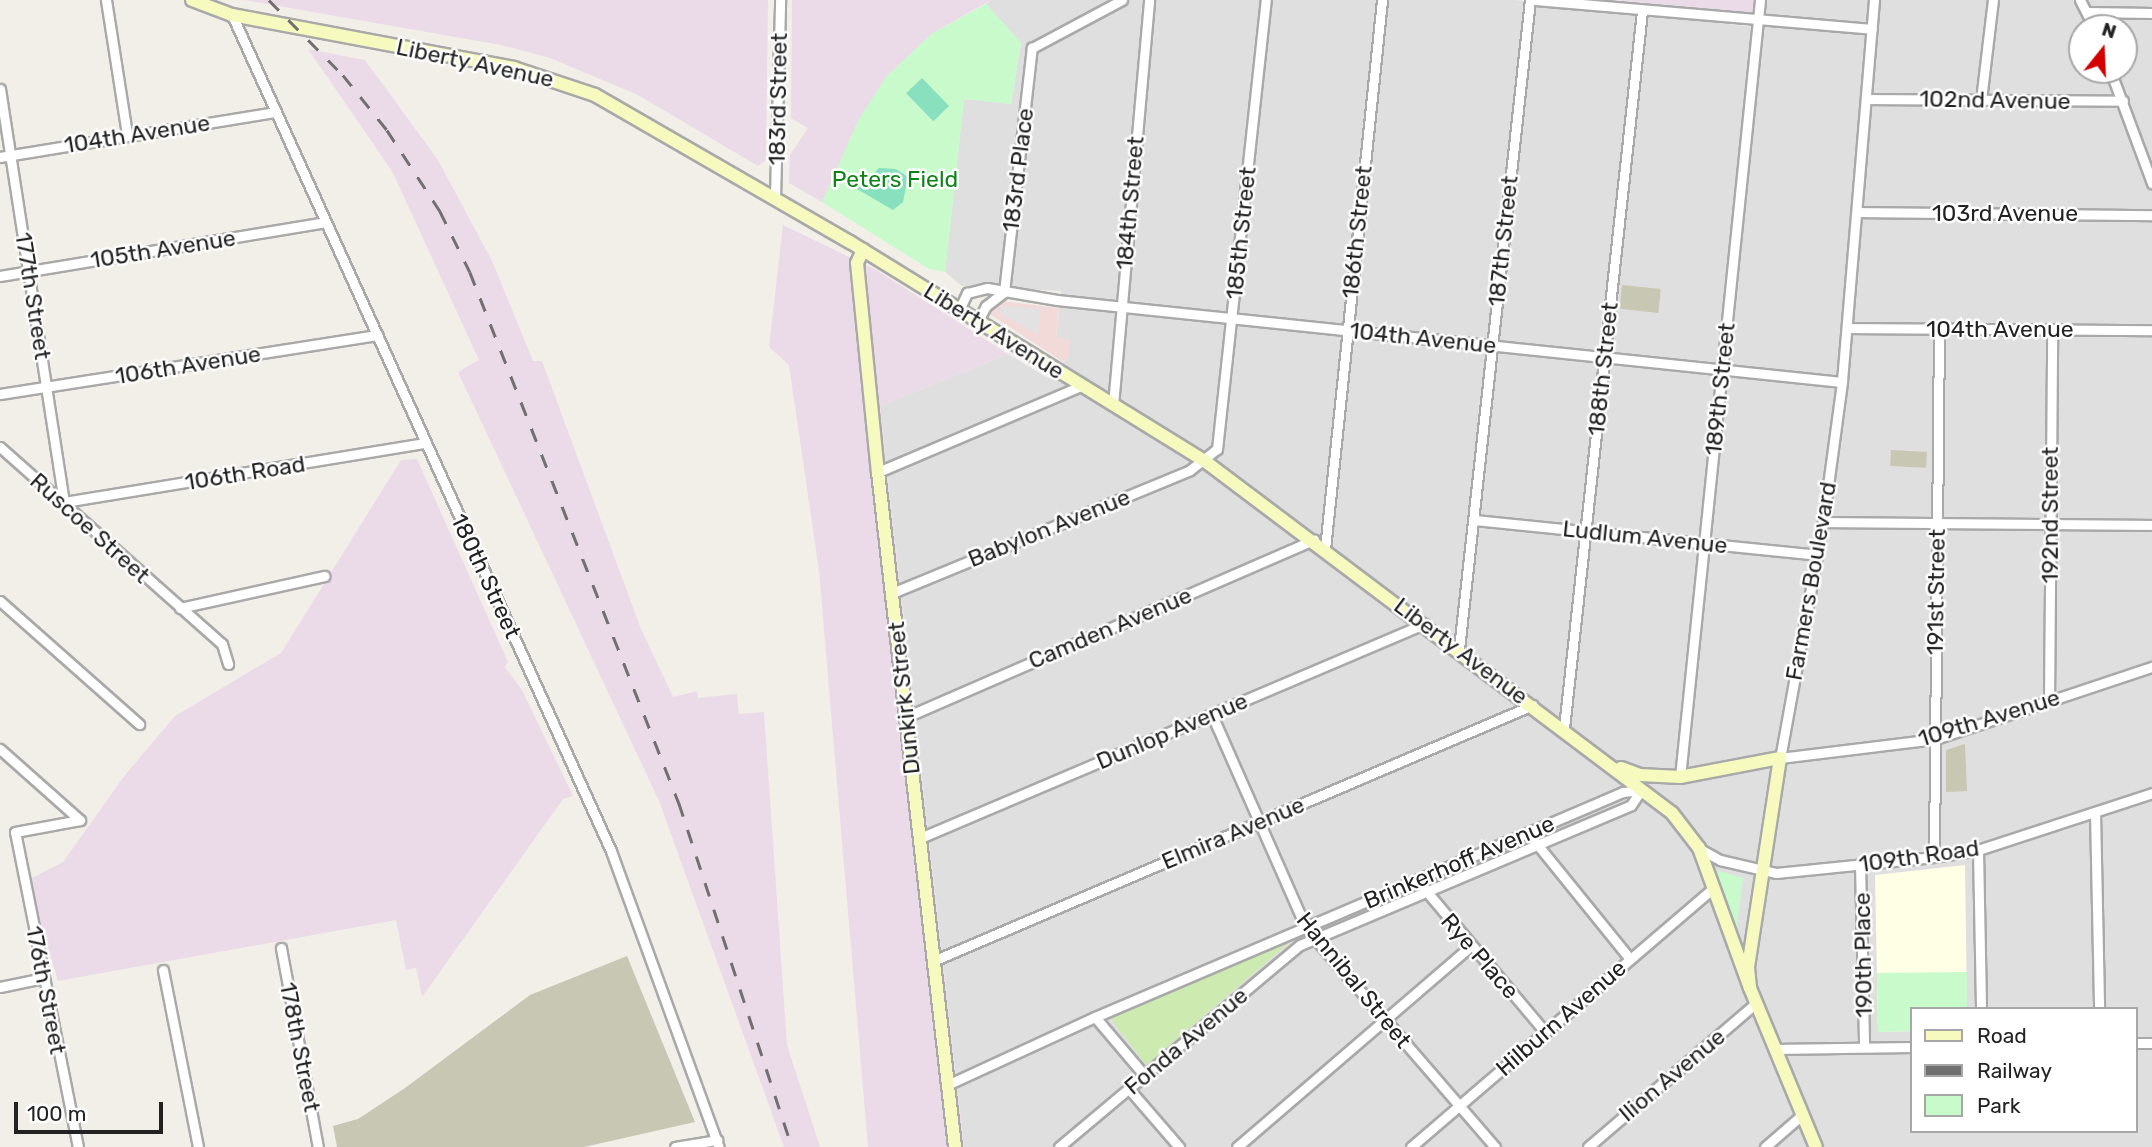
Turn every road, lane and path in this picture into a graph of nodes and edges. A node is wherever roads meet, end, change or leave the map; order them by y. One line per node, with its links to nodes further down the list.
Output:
1 (106, 0): 25 (street)
2 (192, 0): 16 (main road, Liberty Avenue)
3 (780, 0): 29 (street, 183rd Street)
4 (1122, 0): 36 (street, 183rd Place)
5 (1149, 0): 37 (street, 184th Street)
6 (1266, 0): 39 (street, 185th Street)
7 (1382, 0): 44 (street, 186th Street)
8 (1532, 0): 13 (street); 47 (street, 187th Street)
9 (1760, 0): 17 (street, 189th Street)
10 (1874, 0): 18 (street, Farmers Boulevard)
11 (1993, 0): 22 (street)
12 (2080, 0): 14 (street)
13 (1642, 11): 17 (street); 48 (street, 188th Street)
14 (2088, 12): 15 (street)
15 (2152, 13)
16 (232, 15): 24 (street, 180th Street); 29 (main road, Liberty Avenue)
17 (1758, 22): 18 (street); 49 (street, 189th Street)
18 (1872, 29): 21 (street, Farmers Boulevard)
19 (2116, 84): 23 (street)
20 (0, 89): 26 (street, 177th Street)
21 (1867, 99): 22 (street, 102nd Avenue); 30 (street, Farmers Boulevard)
22 (1981, 100): 23 (street, 102nd Avenue)
23 (2123, 102): 28 (street)
24 (274, 112): 25 (street, 104th Avenue); 32 (street, 180th Street)
25 (127, 134): 26 (street, 104th Avenue)
26 (11, 155): 27 (street, 104th Avenue); 34 (street, 177th Street)
27 (0, 157)
28 (2152, 183)
29 (775, 197): 33 (main road, Liberty Avenue)
30 (1857, 212): 31 (street, 103rd Avenue); 41 (street, Farmers Boulevard)
31 (2152, 215)
32 (325, 222): 34 (street, 105th Avenue); 46 (street, 180th Street)
33 (863, 250): 38 (main road, Liberty Avenue); 58 (main road, Dunkirk Street)
34 (29, 271): 35 (street, 105th Avenue); 52 (street, 177th Street)
35 (0, 276)
36 (1004, 292): 37 (street, 104th Avenue); 38 (street, 104th Avenue); 40 (street)
37 (1120, 306): 39 (street, 104th Avenue); 54 (street, 184th Street)
38 (960, 308): 40 (main road, Liberty Avenue)
39 (1231, 317): 44 (street, 104th Avenue); 57 (street, 185th Street)
40 (979, 320): 51 (main road, Liberty Avenue)
41 (1847, 328): 42 (street, 104th Avenue); 50 (street, Farmers Boulevard)
42 (1939, 328): 43 (street, 104th Avenue); 62 (street, 191st Street)
43 (2052, 329): 45 (street, 104th Avenue); 63 (street, 192nd Street)
44 (1347, 330): 47 (street, 104th Avenue); 68 (street, 186th Street)
45 (2152, 330)
46 (377, 335): 52 (street, 106th Avenue); 55 (street, 180th Street)
47 (1492, 345): 48 (street, 104th Avenue); 60 (street, 187th Street)
48 (1605, 357): 49 (street, 104th Avenue); 65 (street, 188th Street)
49 (1722, 369): 50 (street, 104th Avenue); 67 (street, 189th Street)
50 (1842, 382): 61 (street, Farmers Boulevard)
51 (1081, 386): 54 (main road, Liberty Avenue); 58 (street)
52 (47, 387): 53 (street, 106th Avenue); 59 (street, 177th Street)
53 (0, 394)
54 (1113, 405): 57 (main road, Liberty Avenue)
55 (425, 443): 59 (street, 106th Road); 128 (street, 180th Street)
56 (0, 447): 59 (street, Ruscoe Street)
57 (1206, 462): 66 (main road, Liberty Avenue); 71 (street, Babylon Avenue)
58 (878, 472): 71 (main road, Dunkirk Street)
59 (64, 502): 73 (street, Ruscoe Street)
60 (1474, 520): 65 (street, Ludlum Avenue); 75 (street, 187th Street)
61 (1823, 522): 62 (street); 69 (street, Farmers Boulevard)
62 (1937, 523): 63 (street); 84 (street, 191st Street)
63 (2050, 523): 64 (street); 78 (street, 192nd Street)
64 (2152, 525)
65 (1587, 531): 67 (street, Ludlum Avenue); 83 (street, 188th Street)
66 (1314, 540): 68 (main road, Liberty Avenue); 81 (street, Camden Avenue)
67 (1704, 543): 69 (street, Ludlum Avenue); 88 (street, 189th Street)
68 (1325, 549): 74 (main road, Liberty Avenue)
69 (1817, 555): 86 (street, Farmers Boulevard)
70 (324, 576): 73 (street)
71 (892, 593): 81 (main road, Dunkirk Street)
72 (0, 601): 82 (street)
73 (180, 608): 76 (street)
74 (1425, 623): 75 (main road, Liberty Avenue); 80 (street, Dunlop Avenue)
75 (1459, 649): 79 (main road, Liberty Avenue)
76 (228, 664)
77 (2152, 667): 78 (street, 109th Avenue)
78 (2049, 701): 84 (street, 109th Avenue)
79 (1533, 705): 83 (main road, Liberty Avenue); 92 (street, Elmira Avenue)
80 (1212, 715): 92 (street, Hannibal Street); 94 (street, Dunlop Avenue)
81 (905, 717): 94 (main road, Dunkirk Street)
82 (139, 723)
83 (1564, 728): 87 (main road, Liberty Avenue)
84 (1935, 740): 86 (street, 109th Avenue); 98 (street, 191st Street)
85 (0, 750): 111 (street, 176th Street)
86 (1780, 758): 88 (main road); 100 (main road, Farmers Boulevard)
87 (1614, 766): 88 (main road); 89 (main road, Liberty Avenue)
88 (1680, 777)
89 (1642, 790): 93 (street, Brinkerhoff Avenue); 95 (street, Brinkerhoff Avenue); 96 (main road, Liberty Avenue)
90 (2152, 793): 91 (street, 109th Road)
91 (2095, 812): 97 (street, 109th Road); 116 (street)
92 (1258, 822): 104 (street, Hannibal Street); 109 (street, Elmira Avenue)
93 (1528, 833): 95 (street); 101 (street, Brinkerhoff Avenue)
94 (920, 838): 109 (main road, Dunkirk Street)
95 (1535, 845): 103 (street, Brinkerhoff Avenue); 108 (street)
96 (1699, 848): 100 (street, Liberty Avenue); 102 (main road, Liberty Avenue)
97 (1978, 850): 98 (street, 109th Road); 115 (street)
98 (1934, 857): 99 (street, 109th Road)
99 (1860, 864): 100 (street, 109th Road); 121 (street, 190th Place)
100 (1762, 871): 113 (main road, Farmers Boulevard)
101 (1417, 880): 103 (street, Rye Place); 104 (street, Brinkerhoff Avenue)
102 (1712, 889): 108 (street, Hilburn Avenue); 113 (main road, Liberty Avenue)
103 (1425, 892): 105 (street, Brinkerhoff Avenue); 106 (street, Rye Place)
104 (1306, 928): 105 (street, Hannibal Street); 117 (street, Brinkerhoff Avenue)
105 (1315, 938): 118 (street, Hannibal Street); 123 (street, Fonda Avenue)
106 (1471, 946): 118 (street); 119 (street, Rye Place)
107 (281, 948): 131 (street, 178th Street)
108 (1630, 958): 119 (street, Hilburn Avenue)
109 (933, 961): 124 (main road, Dunkirk Street)
110 (163, 970): 130 (street)
111 (44, 978): 112 (street); 129 (street, 176th Street)
112 (0, 987)
113 (1750, 988): 114 (main road, Farmers Boulevard)
114 (1756, 1003): 122 (main road, Farmers Boulevard); 139 (street, Ilion Avenue)
115 (1981, 1007)
116 (2099, 1007)
117 (1095, 1017): 123 (street); 124 (street, Brinkerhoff Avenue)
118 (1385, 1020): 126 (street, Hannibal Street); 136 (street)
119 (1545, 1032): 126 (street, Hilburn Avenue)
120 (1910, 1046): 121 (street)
121 (1864, 1047): 122 (street)
122 (1774, 1049): 127 (main road, Farmers Boulevard)
123 (1145, 1076): 125 (street, Fonda Avenue)
124 (947, 1085): 133 (main road, Dunkirk Street)
125 (1129, 1089): 134 (street, Fonda Avenue); 135 (street)
126 (1459, 1106): 137 (street, Hilburn Avenue); 138 (street, Hannibal Street)
127 (1802, 1115): 140 (street); 141 (main road, Farmers Boulevard)
128 (716, 1144): 132 (street)
129 (78, 1147)
130 (198, 1147)
131 (318, 1147)
132 (675, 1147)
133 (955, 1147)
134 (1059, 1147)
135 (1179, 1147)
136 (1237, 1147)
137 (1411, 1147)
138 (1495, 1147)
139 (1588, 1147)
140 (1765, 1147)
141 (1816, 1147)

